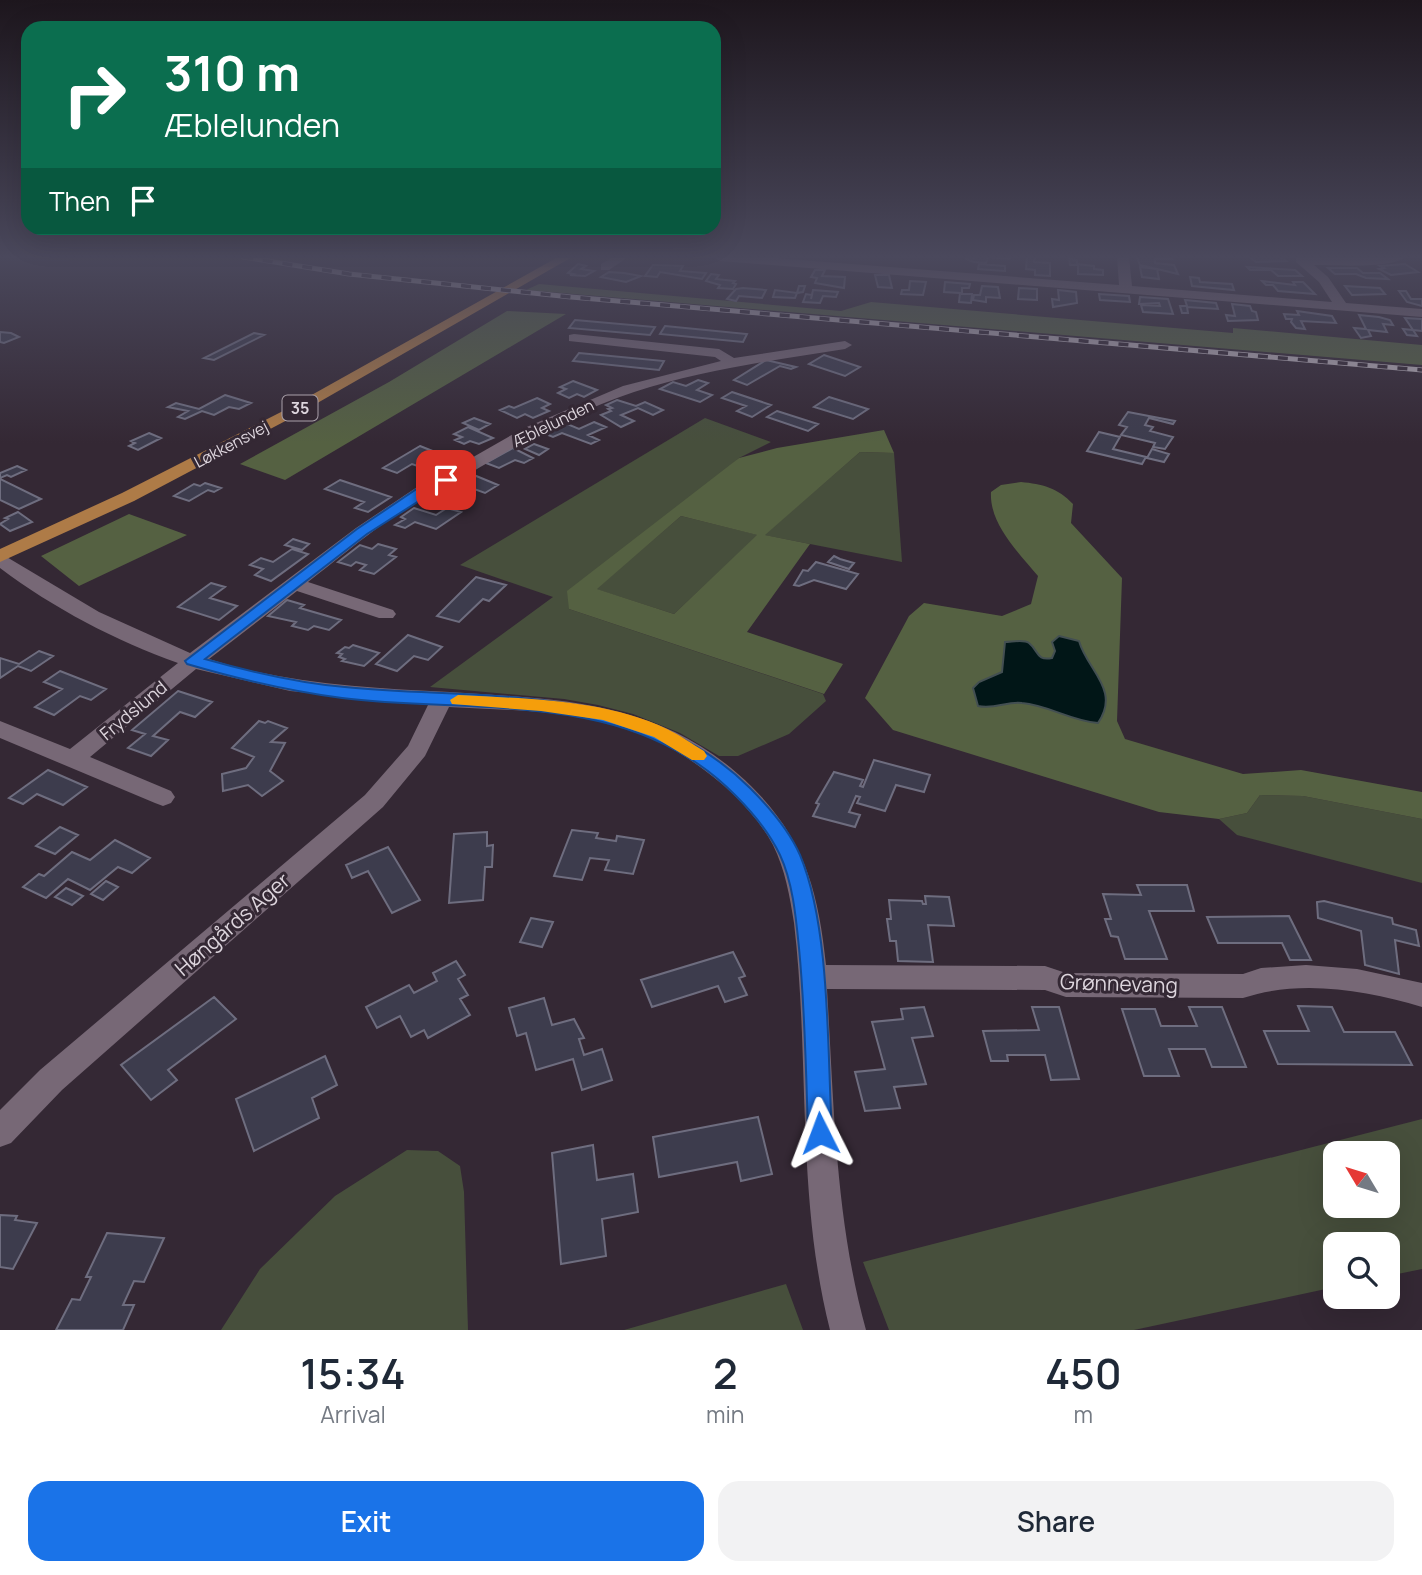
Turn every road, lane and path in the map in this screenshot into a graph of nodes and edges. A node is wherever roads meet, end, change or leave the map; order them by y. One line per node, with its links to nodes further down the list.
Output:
1 (454, 319): 5 (main road, Løkkensvej / 35)
2 (574, 338): 4 (street)
3 (845, 345): 4 (street, Æblelunden)
4 (731, 362): 6 (street, Æblelunden)
5 (0, 558): 8 (street)
6 (295, 584): 7 (street); 8 (street, Æblelunden)
7 (386, 614)
8 (193, 661): 9 (street); 11 (street, Frydslund)
9 (442, 699): 13 (street); 15 (street, Høngårds Ager)
10 (0, 729): 11 (street)
11 (73, 759): 12 (street)
12 (163, 797)
13 (813, 978): 14 (street, Grønnevang); 16 (street)
14 (1422, 995)
15 (0, 1132)
16 (848, 1330)

